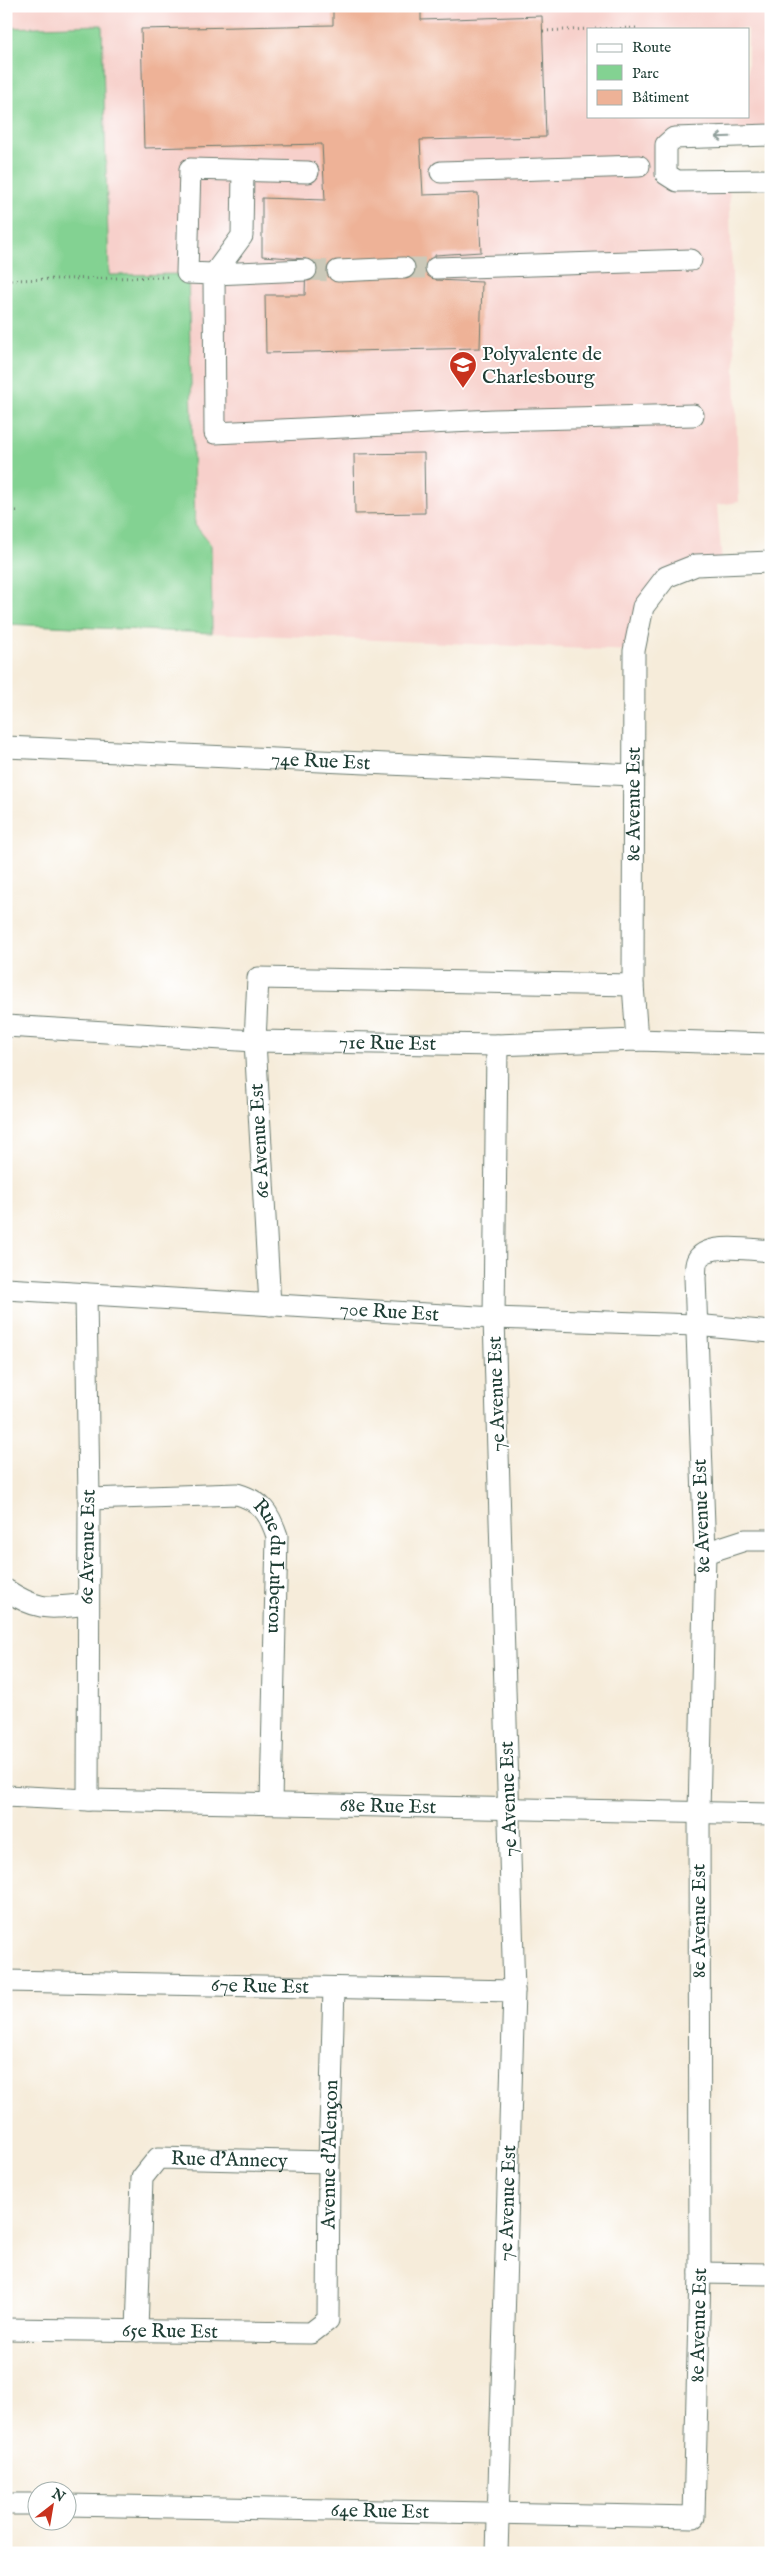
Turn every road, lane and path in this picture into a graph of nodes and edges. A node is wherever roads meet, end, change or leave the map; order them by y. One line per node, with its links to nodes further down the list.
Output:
1 (587, 29): 2 (path)
2 (543, 31)
3 (771, 135): 8 (street, one-way to 8)
4 (639, 166): 7 (street)
5 (243, 172): 6 (street); 14 (street); 14 (street)
6 (308, 172)
7 (441, 172)
8 (771, 180)
9 (691, 260): 11 (street)
10 (404, 268): 13 (street)
11 (436, 268)
12 (306, 270): 14 (street)
13 (338, 270)
14 (214, 274): 17 (street)
15 (6, 280): 16 (path)
16 (172, 283)
17 (693, 415)
18 (6, 511): 19 (path)
19 (19, 511)
20 (771, 562): 22 (street, 8e Avenue Est)
21 (6, 747): 22 (street, 74e Rue Est)
22 (634, 775): 23 (street, 8e Avenue Est)
23 (633, 985): 25 (street, 8e Avenue Est); 26 (street, 6e Avenue Est)
24 (6, 1026): 26 (street, 71e Rue Est)
25 (637, 1040): 27 (street, 71e Rue Est); 28 (street, 71e Rue Est)
26 (255, 1041): 28 (street, 71e Rue Est); 32 (street, 6e Avenue Est)
27 (771, 1044)
28 (498, 1045): 33 (street, 7e Avenue Est)
29 (771, 1251): 34 (street, 8e Avenue Est)
30 (6, 1289): 31 (street, 70e Rue Est)
31 (86, 1294): 32 (street, 70e Rue Est); 36 (street, 6e Avenue Est)
32 (270, 1305): 33 (street, 70e Rue Est)
33 (494, 1318): 34 (street, 70e Rue Est); 44 (street, 7e Avenue Est)
34 (695, 1325): 35 (street, 70e Rue Est); 38 (street, 8e Avenue Est)
35 (771, 1332)
36 (89, 1499): 40 (street, 6e Avenue Est); 43 (street, Rue du Luberon)
37 (771, 1540): 38 (street)
38 (705, 1553): 45 (street, 8e Avenue Est)
39 (6, 1590): 40 (street)
40 (88, 1604): 42 (street, 6e Avenue Est)
41 (6, 1796): 42 (street, 68e Rue Est)
42 (88, 1800): 43 (street, 68e Rue Est)
43 (271, 1802): 44 (street, 68e Rue Est)
44 (509, 1808): 45 (street, 68e Rue Est); 49 (street, 7e Avenue Est)
45 (699, 1812): 46 (street, 68e Rue Est); 51 (street, 8e Avenue Est)
46 (771, 1814)
47 (6, 1981): 48 (street, 67e Rue Est)
48 (334, 1988): 49 (street, 67e Rue Est); 50 (street, Avenue d'Alençon)
49 (514, 1991): 59 (street, 7e Avenue Est)
50 (329, 2162): 53 (street, Avenue d'Alençon); 55 (street, Rue d'Annecy)
51 (700, 2273): 52 (street); 60 (street, 8e Avenue Est)
52 (771, 2274)
53 (328, 2320): 55 (street, 65e Rue Est)
54 (6, 2329): 55 (street, 65e Rue Est)
55 (137, 2331)
56 (6, 2504): 57 (street)
57 (28, 2504)
58 (78, 2505): 59 (street, 64e Rue Est)
59 (497, 2512): 60 (street, 64e Rue Est); 61 (street, 7e Avenue Est)
60 (694, 2517)
61 (496, 2553)

